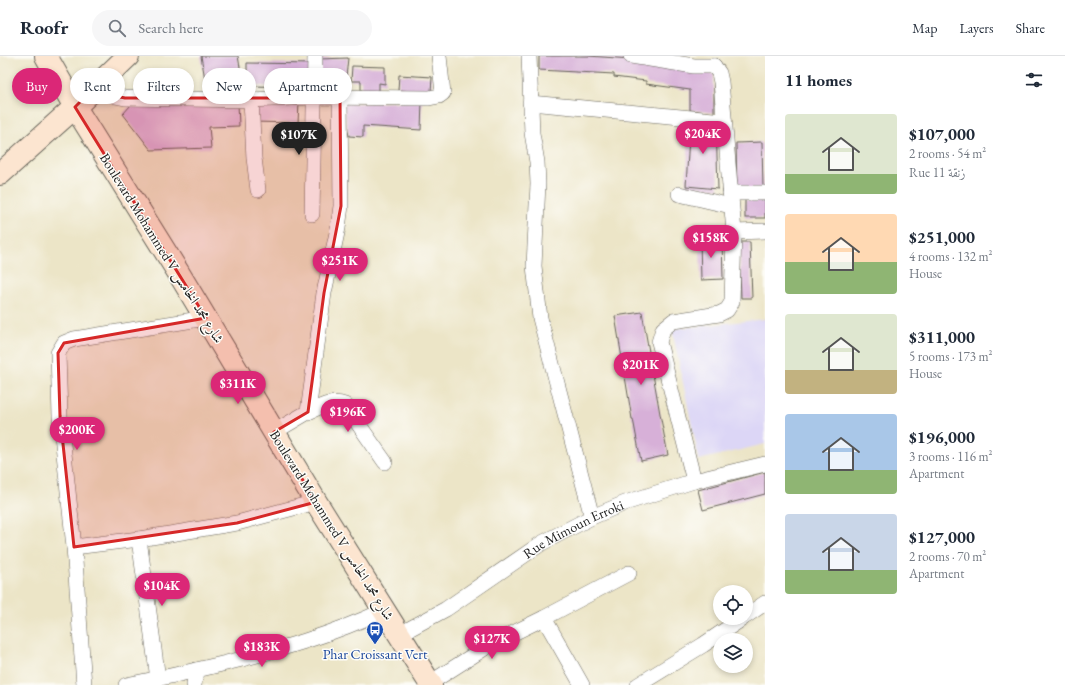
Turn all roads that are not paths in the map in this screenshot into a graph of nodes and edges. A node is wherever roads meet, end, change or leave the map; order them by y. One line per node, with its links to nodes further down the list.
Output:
1 (46, 56): 17 (main road, Boulevard Mohammed V شارع محمد الخامس)
2 (128, 56): 8 (main road)
3 (314, 56): 9 (street)
4 (442, 56): 11 (street)
5 (529, 56): 13 (street)
6 (631, 56): 7 (street)
7 (713, 61): 18 (street)
8 (115, 68)
9 (314, 68)
10 (125, 98): 12 (street)
11 (352, 98)
12 (202, 99)
13 (530, 103): 18 (street); 34 (street)
14 (251, 104): 20 (street)
15 (314, 104): 24 (street)
16 (340, 104): 28 (street)
17 (75, 106): 19 (main road); 27 (main road, Boulevard Mohammed V شارع محمد الخامس)
18 (724, 121): 23 (street)
19 (0, 174)
20 (258, 190)
21 (765, 193): 23 (street)
22 (679, 194): 23 (street)
23 (731, 199): 26 (street)
24 (312, 214)
25 (765, 231): 26 (street)
26 (734, 232): 32 (street)
27 (206, 318): 29 (main road, Boulevard Mohammed V شارع محمد الخامس); 36 (street)
28 (308, 412): 29 (street); 30 (street)
29 (274, 432): 33 (main road, Boulevard Mohammed V شارع محمد الخامس)
30 (385, 462)
31 (765, 464): 32 (street, Rue Mimoun Erroki)
32 (694, 481): 34 (street, Rue Mimoun Erroki)
33 (316, 502): 35 (street); 39 (main road, Boulevard Mohammed V شارع محمد الخامس)
34 (592, 517): 43 (street, Rue Mimoun Erroki)
35 (139, 539): 36 (street); 45 (street)
36 (74, 547): 48 (street)
37 (629, 573): 41 (street)
38 (765, 603): 40 (street)
39 (384, 610): 43 (main road, Boulevard Mohammed V شارع محمد الخامس); 44 (street)
40 (753, 611)
41 (544, 618): 47 (street); 50 (street)
42 (733, 625): 51 (street)
43 (400, 634): 47 (main road, Boulevard Mohammed V شارع محمد الخامس)
44 (196, 670): 45 (street); 49 (street)
45 (158, 679): 46 (street)
46 (132, 684)
47 (430, 684)
48 (84, 685)
49 (194, 685)
50 (582, 685)
51 (638, 685)

